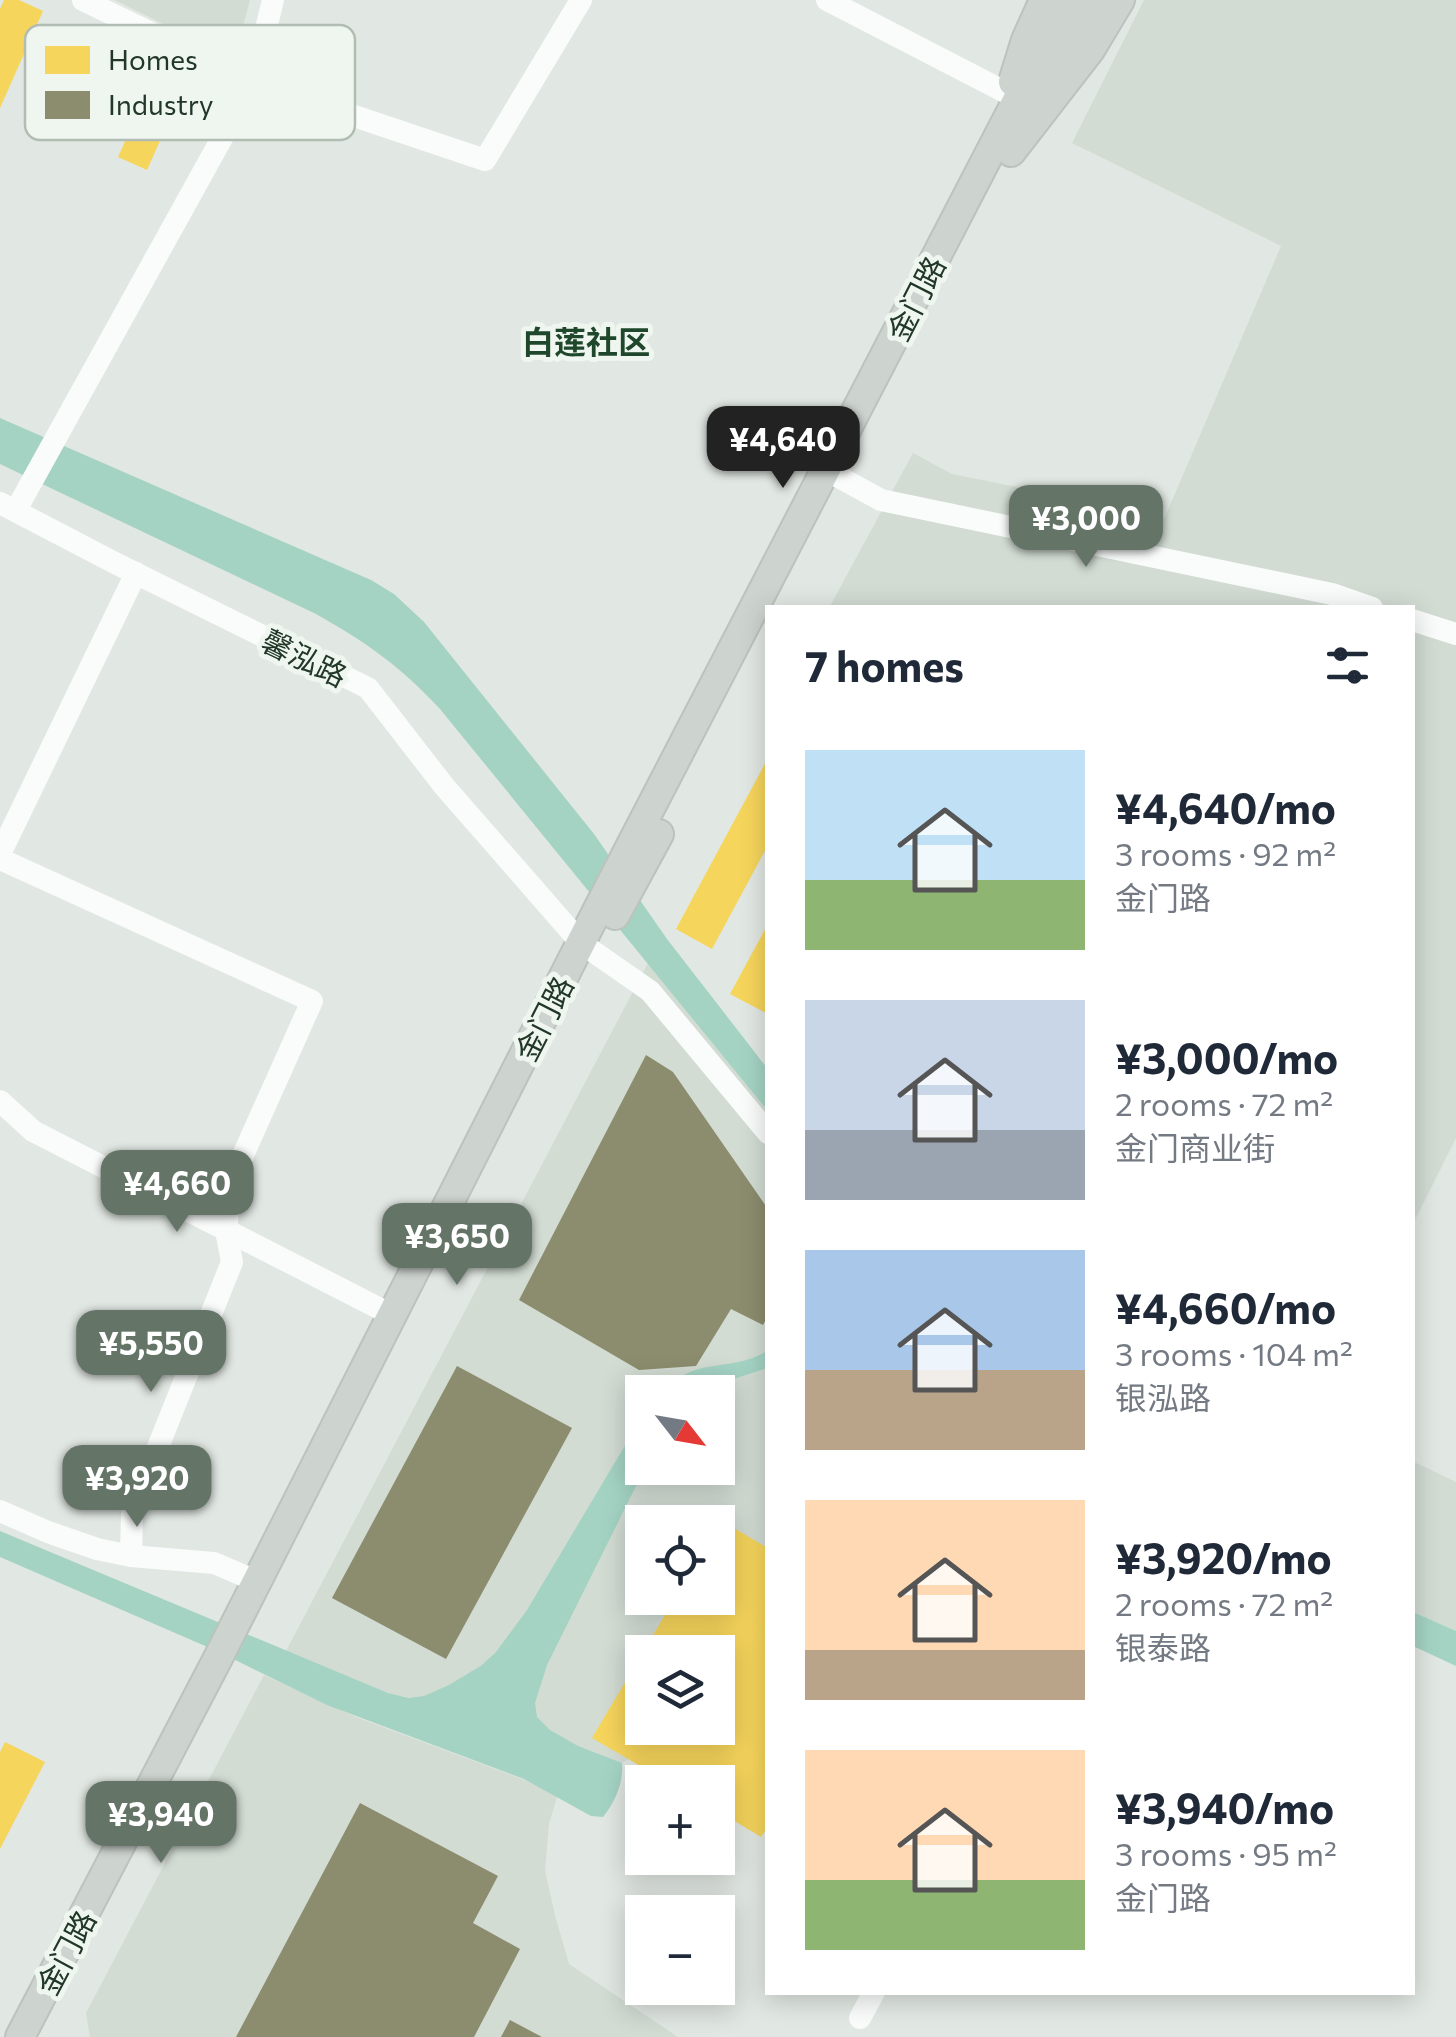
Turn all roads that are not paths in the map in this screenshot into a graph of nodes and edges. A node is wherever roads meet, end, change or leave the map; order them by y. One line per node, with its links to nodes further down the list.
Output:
1 (83, 0): 7 (street)
2 (273, 0): 8 (street)
3 (581, 0): 10 (street)
4 (828, 0): 9 (street)
5 (1120, 0): 12 (main road)
6 (1072, 3): 9 (main road); 12 (main road, 金门路)
7 (135, 25)
8 (267, 25)
9 (1009, 94): 12 (main road)
10 (355, 116)
11 (221, 140): 14 (street)
12 (1004, 148): 13 (main road, 金门路)
13 (834, 474): 16 (main road, 金门路); 17 (main road, 金门路); 18 (street)
14 (14, 501): 15 (street, 馨泓路)
15 (136, 573): 23 (street); 25 (street, 馨泓路)
16 (766, 605)
17 (776, 605)
18 (1363, 605)
19 (765, 608): 24 (main road, 金门路)
20 (1415, 621): 22 (street)
21 (765, 627): 24 (main road, 金门路)
22 (1456, 634)
23 (0, 856): 28 (street)
24 (628, 873): 25 (main road, 金门路)
25 (588, 948): 27 (street, 馨泓路); 29 (main road, 金门路); 33 (main road, 金门路)
26 (0, 1101): 28 (street)
27 (765, 1129)
28 (226, 1231): 29 (street); 31 (street)
29 (392, 1314): 32 (main road, 金门路)
30 (0, 1511): 31 (street)
31 (131, 1556): 32 (street)
32 (256, 1581): 33 (main road, 金门路)
33 (246, 1622): 34 (main road, 金门路)
34 (225, 1664): 37 (main road, 金门路); 38 (main road, 金门路)
35 (872, 1995): 36 (street)
36 (860, 2018)
37 (20, 2037)
38 (40, 2037)

